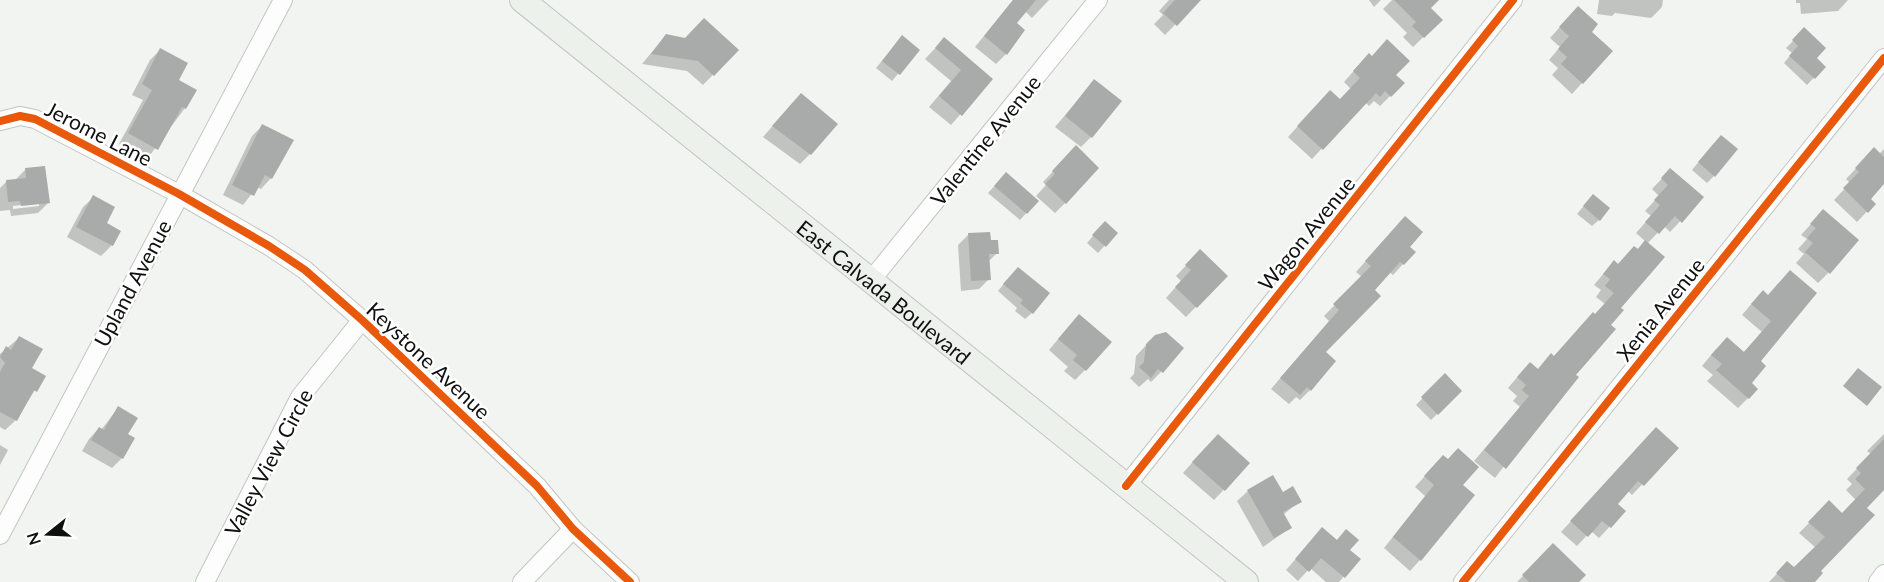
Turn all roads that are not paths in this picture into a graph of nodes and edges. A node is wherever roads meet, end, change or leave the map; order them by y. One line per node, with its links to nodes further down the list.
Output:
1 (283, 0): 7 (street, Upland Avenue)
2 (522, 0): 8 (main road, East Calvada Boulevard)
3 (1098, 0): 8 (street, Valentine Avenue)
4 (1513, 0): 10 (street, Wagon Avenue)
5 (1884, 58): 18 (street, Xenia Avenue)
6 (0, 121): 7 (street, Jerome Lane)
7 (179, 194): 9 (street, Keystone Avenue); 12 (street, Upland Avenue)
8 (872, 279): 10 (main road, East Calvada Boulevard)
9 (362, 320): 11 (street, Keystone Avenue); 14 (street, Valley View Circle)
10 (1126, 486): 17 (main road, East Calvada Boulevard)
11 (573, 529): 15 (street); 16 (street, Keystone Avenue)
12 (0, 536)
13 (1884, 574): 19 (street)
14 (205, 582)
15 (522, 582)
16 (630, 582)
17 (1246, 582)
18 (1463, 582)
19 (1878, 582)

